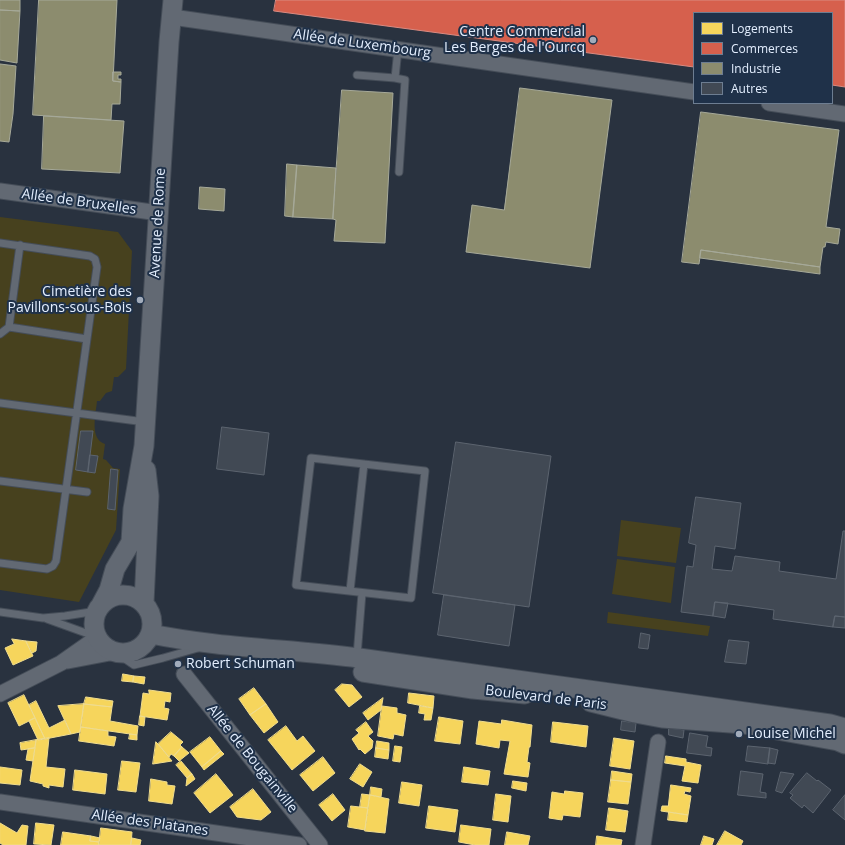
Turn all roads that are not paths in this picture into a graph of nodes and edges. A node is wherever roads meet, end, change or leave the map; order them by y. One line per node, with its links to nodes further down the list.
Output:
1 (172, 9): 2 (street, Allée de Luxembourg); 10 (street, Avenue de Rome)
2 (398, 50): 4 (lane); 5 (street, Allée de Luxembourg)
3 (357, 75): 4 (lane)
4 (395, 78): 8 (lane)
5 (693, 92)
6 (776, 104): 7 (street)
7 (845, 114)
8 (399, 172)
9 (0, 192): 10 (street, Allée de Bruxelles)
10 (159, 213): 18 (street, Avenue de Rome)
11 (0, 242): 12 (lane)
12 (20, 245): 13 (lane); 15 (lane)
13 (9, 327): 14 (lane); 15 (lane)
14 (0, 334)
15 (86, 339): 17 (lane)
16 (0, 403): 17 (lane)
17 (77, 413): 18 (lane); 22 (lane)
18 (146, 422): 19 (street, Avenue de Rome)
19 (144, 446): 27 (street, Avenue de Rome); 28 (street, Avenue de Rome)
20 (364, 464): 25 (lane); 25 (lane); 26 (lane)
21 (0, 481): 22 (lane)
22 (67, 489): 23 (lane); 24 (lane)
23 (87, 492)
24 (0, 563)
25 (350, 591): 26 (lane)
26 (362, 593): 36 (lane)
27 (144, 604): 28 (street); 31 (street)
28 (99, 608): 30 (lane); 32 (street)
29 (0, 612): 30 (lane)
30 (43, 618): 32 (lane)
31 (151, 634): 33 (street, Boulevard de Paris); 35 (street)
32 (98, 637): 35 (street); 38 (street)
33 (211, 644): 34 (street, Boulevard de Paris); 35 (lane)
34 (246, 648): 36 (street, Boulevard de Paris); 37 (street, Boulevard de Paris)
35 (115, 652): 38 (street)
36 (357, 658): 37 (street); 41 (street, Boulevard de Paris)
37 (313, 660): 43 (street, Boulevard de Paris)
38 (61, 663): 40 (street)
39 (184, 674): 47 (street, Allée de Bougainville)
40 (0, 694)
41 (845, 728)
42 (658, 742): 48 (street)
43 (845, 744)
44 (0, 802): 45 (street, Allée des Platanes)
45 (263, 842): 46 (street, Allée des Platanes)
46 (299, 845)
47 (320, 845)
48 (643, 845)

